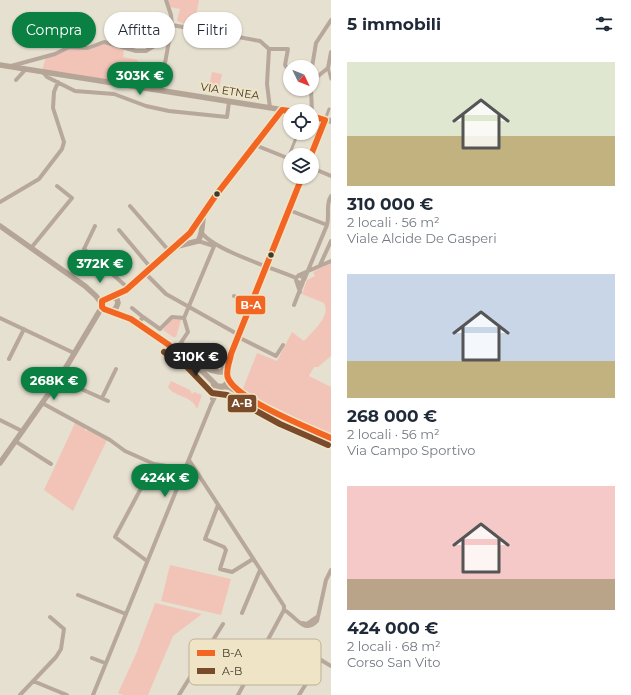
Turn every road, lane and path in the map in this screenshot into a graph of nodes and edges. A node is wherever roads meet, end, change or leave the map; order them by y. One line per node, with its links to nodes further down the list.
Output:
1 (166, 0): 2 (street)
2 (170, 12)
3 (331, 20): 12 (street)
4 (175, 26): 9 (street)
5 (104, 42): 14 (street)
6 (125, 48): 7 (street)
7 (151, 48)
8 (167, 48): 22 (street)
9 (269, 49): 11 (street); 24 (street)
10 (331, 52): 15 (street)
11 (286, 60)
12 (313, 60)
13 (0, 65): 14 (main road, VIA ETNEA)
14 (11, 66): 16 (main road, VIA ETNEA)
15 (328, 68): 18 (street); 19 (street)
16 (26, 69): 17 (main road, VIA ETNEA); 20 (street)
17 (43, 72): 21 (street); 22 (main road, VIA ETNEA)
18 (319, 75)
19 (331, 79)
20 (16, 80)
21 (58, 82): 23 (street); 36 (street)
22 (160, 90): 23 (main road, VIA ETNEA)
23 (229, 102): 24 (main road, VIA ETNEA)
24 (270, 108): 26 (main road, VIA ETNEA)
25 (329, 109): 27 (street)
26 (282, 110): 28 (main road)
27 (327, 120): 29 (main road)
28 (255, 145): 30 (street); 38 (main road)
29 (314, 148)
30 (283, 157)
31 (319, 171): 32 (street)
32 (331, 176)
33 (299, 184): 39 (main road)
34 (57, 186): 50 (street)
35 (330, 198): 40 (street)
36 (0, 202)
37 (130, 206): 51 (street)
38 (206, 210): 45 (main road); 46 (main road)
39 (289, 210): 40 (street); 53 (main road)
40 (328, 224): 43 (street); 56 (street)
41 (0, 226): 50 (main road)
42 (96, 226): 61 (street)
43 (331, 229)
44 (119, 230): 55 (street)
45 (191, 231): 46 (main road); 47 (main road); 51 (main road)
46 (202, 231): 47 (main road); 49 (street)
47 (196, 241): 49 (street); 51 (main road)
48 (331, 241): 54 (street)
49 (214, 245): 53 (street); 69 (street)
50 (31, 248): 60 (main road)
51 (171, 251): 55 (main road)
52 (331, 261): 54 (street)
53 (266, 266): 58 (street); 65 (main road)
54 (320, 266): 56 (street)
55 (151, 268): 57 (main road)
56 (308, 271): 58 (street); 59 (street)
57 (145, 273): 61 (main road); 69 (street)
58 (297, 278): 59 (street); 62 (street)
59 (304, 281): 62 (street)
60 (85, 286): 64 (main road); 67 (main road)
61 (127, 289): 64 (main road); 66 (main road)
62 (300, 292): 68 (street)
63 (234, 296): 65 (street)
64 (110, 297): 66 (main road); 67 (main road)
65 (251, 303): 79 (main road)
66 (118, 304): 71 (main road); 75 (main road)
67 (102, 305): 71 (main road); 77 (main road)
68 (294, 305)
69 (188, 307): 72 (street); 79 (street)
70 (132, 308): 73 (street)
71 (111, 311): 75 (main road); 77 (main road)
72 (184, 316): 73 (street); 80 (street)
73 (144, 317): 76 (street)
74 (0, 318): 78 (street)
75 (130, 319): 76 (main road)
76 (138, 324): 82 (main road)
77 (90, 328): 83 (main road)
78 (24, 329): 83 (street); 85 (street)
79 (238, 336): 81 (street); 84 (main road)
80 (180, 343): 82 (street); 88 (street)
81 (283, 345)
82 (176, 350): 86 (main road)
83 (74, 353): 92 (main road)
84 (231, 354): 87 (main road); 91 (main road)
85 (9, 359)
86 (192, 361): 90 (main road); 93 (main road)
87 (227, 362): 88 (street); 90 (main road)
88 (212, 365): 90 (street)
89 (116, 369): 96 (street)
90 (219, 372): 91 (main road); 93 (main road)
91 (228, 378): 94 (main road); 95 (main road)
92 (59, 379): 96 (street); 98 (main road)
93 (213, 382): 94 (main road); 99 (street)
94 (223, 386): 95 (main road); 99 (street)
95 (245, 395): 102 (main road)
96 (102, 398): 97 (street)
97 (108, 401)
98 (42, 403): 101 (main road); 107 (street)
99 (211, 405): 105 (street)
100 (0, 420): 101 (street)
101 (22, 431): 103 (main road)
102 (331, 438)
103 (15, 441): 104 (main road); 106 (street)
104 (1, 460)
105 (189, 460): 108 (street); 109 (street)
106 (51, 464)
107 (154, 464): 108 (street); 111 (street)
108 (185, 469): 111 (street)
109 (218, 505): 110 (street); 110 (street)
110 (253, 559): 112 (street)
111 (147, 561): 117 (street)
112 (260, 570): 115 (street); 116 (street)
113 (331, 570): 115 (street)
114 (78, 595): 117 (street)
115 (284, 610): 121 (street)
116 (242, 613)
117 (126, 614): 124 (street)
118 (50, 617): 127 (street)
119 (224, 624): 120 (street)
120 (214, 639)
121 (269, 639)
122 (92, 658): 124 (street)
123 (321, 660): 125 (street)
124 (105, 663): 132 (street)
125 (331, 666)
126 (189, 679): 133 (street)
127 (33, 681): 130 (street); 131 (street)
128 (243, 685): 134 (street)
129 (305, 685): 135 (street)
130 (20, 695)
131 (67, 695)
132 (93, 695)
133 (179, 695)
134 (238, 695)
135 (299, 695)

